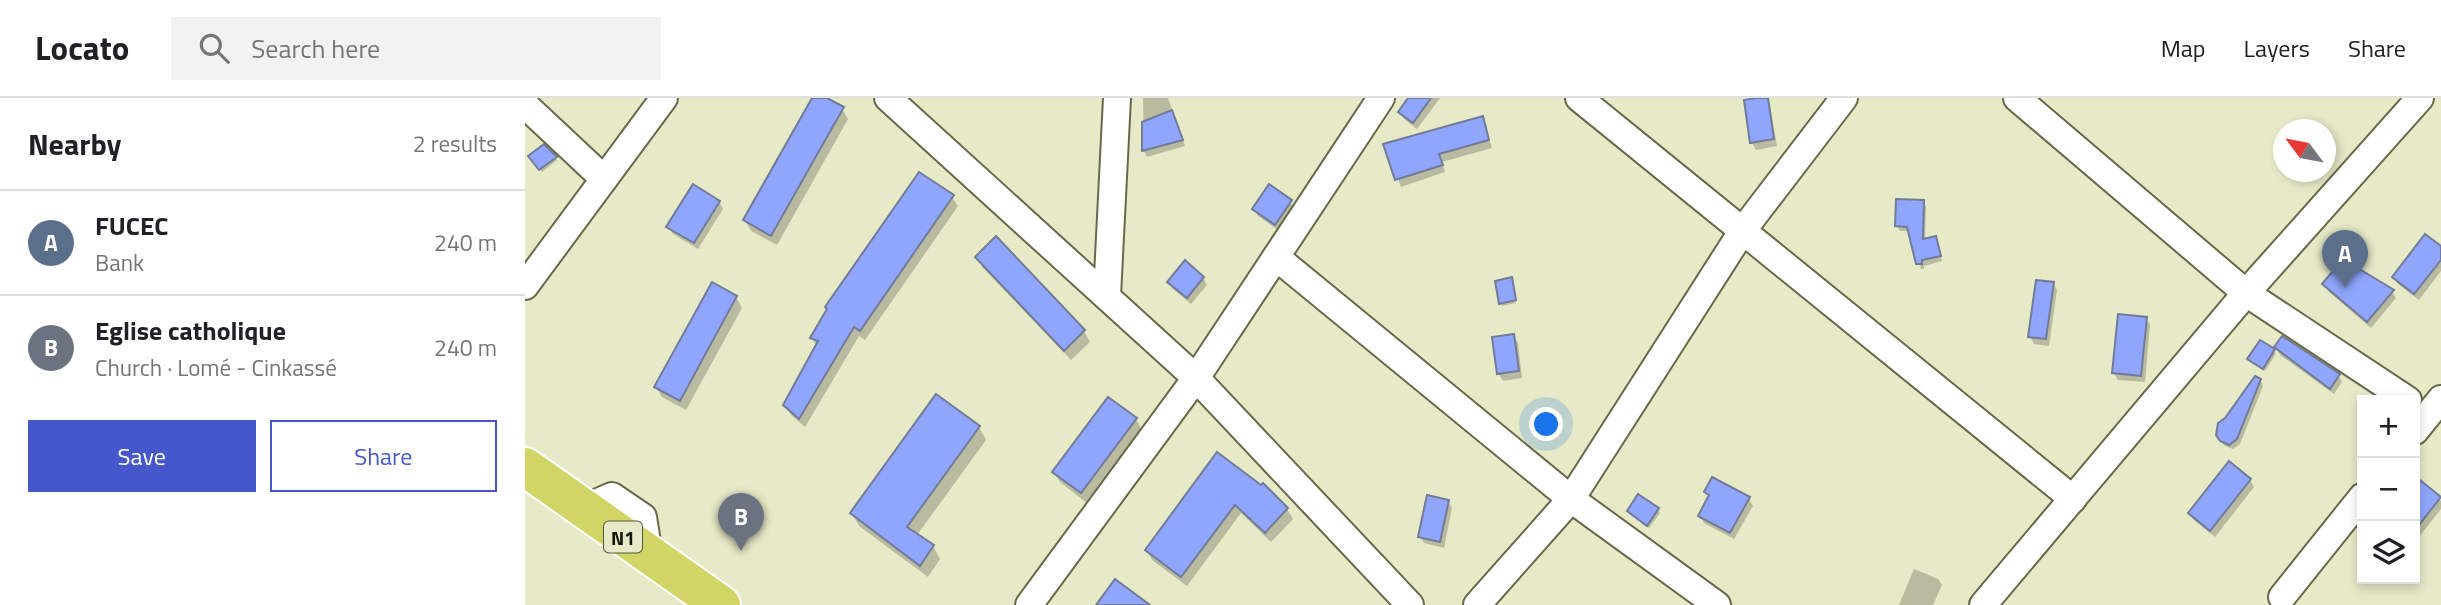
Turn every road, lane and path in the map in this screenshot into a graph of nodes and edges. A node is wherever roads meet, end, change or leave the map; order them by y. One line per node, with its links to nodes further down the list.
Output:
1 (664, 98): 10 (street)
2 (888, 98): 15 (street)
3 (1117, 98): 15 (street)
4 (1381, 98): 12 (street)
5 (1579, 98): 11 (street)
6 (1844, 98): 11 (street)
7 (2017, 98): 14 (street)
8 (2420, 98): 14 (street)
9 (525, 105): 10 (street)
10 (604, 179): 13 (street)
11 (1742, 230): 19 (street); 20 (street)
12 (1276, 257): 16 (street); 19 (street)
13 (525, 286)
14 (2246, 293): 17 (street); 20 (street)
15 (1107, 296): 16 (street)
16 (1196, 378): 24 (street); 25 (street)
17 (2425, 412)
18 (525, 467): 23 (highway, N1)
19 (1571, 499): 26 (street); 27 (street)
20 (2073, 499): 28 (street)
21 (2357, 503): 22 (street)
22 (2282, 597)
23 (721, 605)
24 (1029, 605)
25 (1410, 605)
26 (1477, 605)
27 (1717, 605)
28 (1983, 605)

